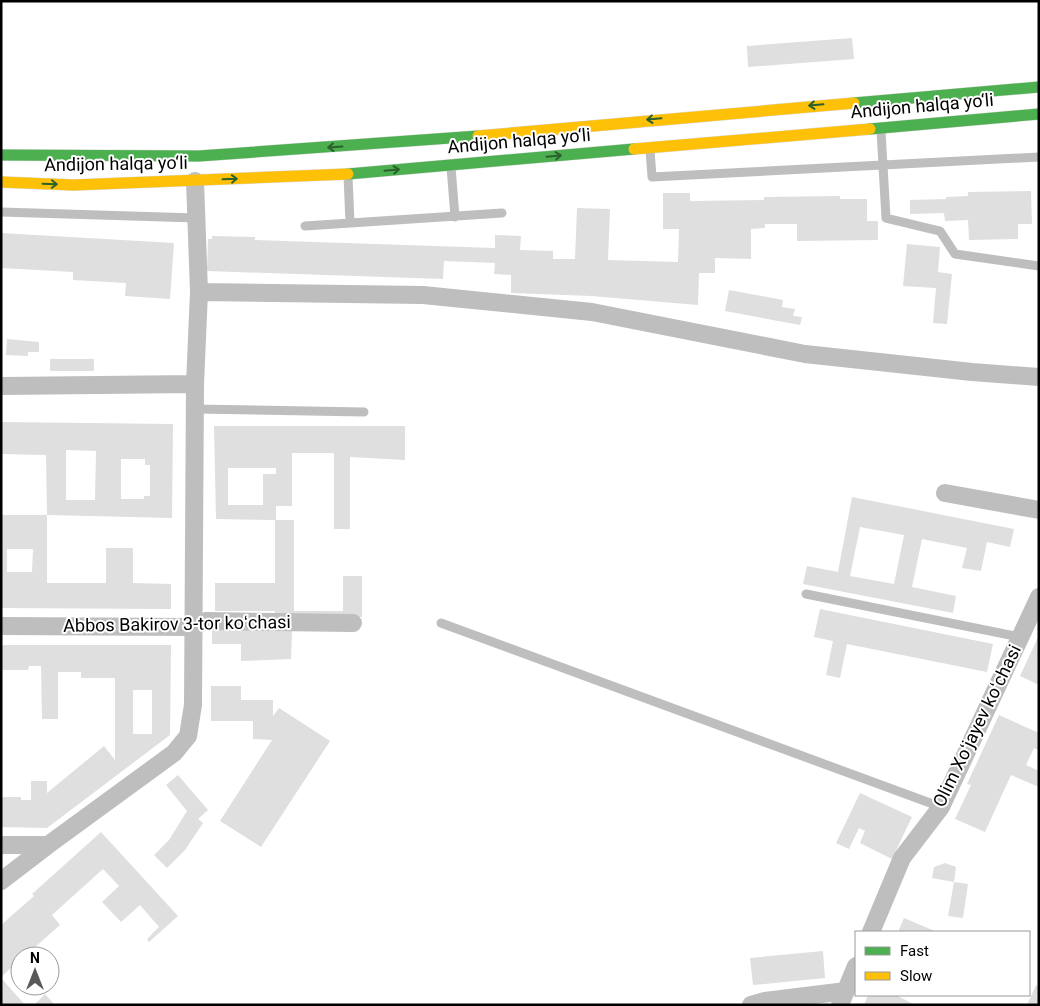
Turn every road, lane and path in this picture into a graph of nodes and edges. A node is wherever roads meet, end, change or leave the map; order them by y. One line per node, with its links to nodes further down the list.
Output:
1 (1039, 87): 5 (highway, Andijon halqa yo‘li, one-way to 5)
2 (1039, 114): 3 (highway, Andijon halqa yo‘li)
3 (881, 128): 4 (highway, Andijon halqa yo‘li); 8 (lane)
4 (650, 148): 7 (highway, Andijon halqa yo‘li, one-way to 4); 8 (lane)
5 (1, 155)
6 (1039, 157): 8 (lane)
7 (451, 165): 9 (highway, Andijon halqa yo‘li, one-way to 7); 14 (lane)
8 (883, 165): 18 (lane)
9 (348, 174): 10 (highway, Andijon halqa yo‘li, one-way to 9); 16 (lane)
10 (195, 181): 11 (highway, Andijon halqa yo‘li, one-way to 10); 15 (street)
11 (1, 182)
12 (1, 212): 15 (lane)
13 (502, 213): 14 (lane)
14 (454, 217): 16 (lane)
15 (196, 218): 19 (street)
16 (350, 223): 17 (lane)
17 (305, 226)
18 (1039, 266)
19 (199, 292): 20 (street); 21 (street)
20 (1039, 377)
21 (195, 384): 22 (street); 23 (street)
22 (1, 386)
23 (195, 409): 24 (lane); 32 (street)
24 (364, 412)
25 (945, 492): 26 (street)
26 (1039, 510)
27 (806, 594): 33 (lane)
28 (1039, 596): 33 (street, Olim Xoʻjayev koʻchasi)
29 (353, 623): 32 (street, Abbos Bakirov 3-tor koʻchasi)
30 (440, 623): 34 (lane)
31 (1, 626): 32 (street, Abbos Bakirov 3-tor koʻchasi)
32 (192, 627): 36 (street)
33 (1020, 637): 34 (street, Olim Xoʻjayev koʻchasi)
34 (941, 807): 38 (street, Olim Xoʻjayev koʻchasi)
35 (1, 845): 36 (street)
36 (48, 845): 37 (street)
37 (1, 882)
38 (871, 931)
39 (855, 968): 40 (street)
40 (843, 998): 41 (street)
41 (751, 1005)

